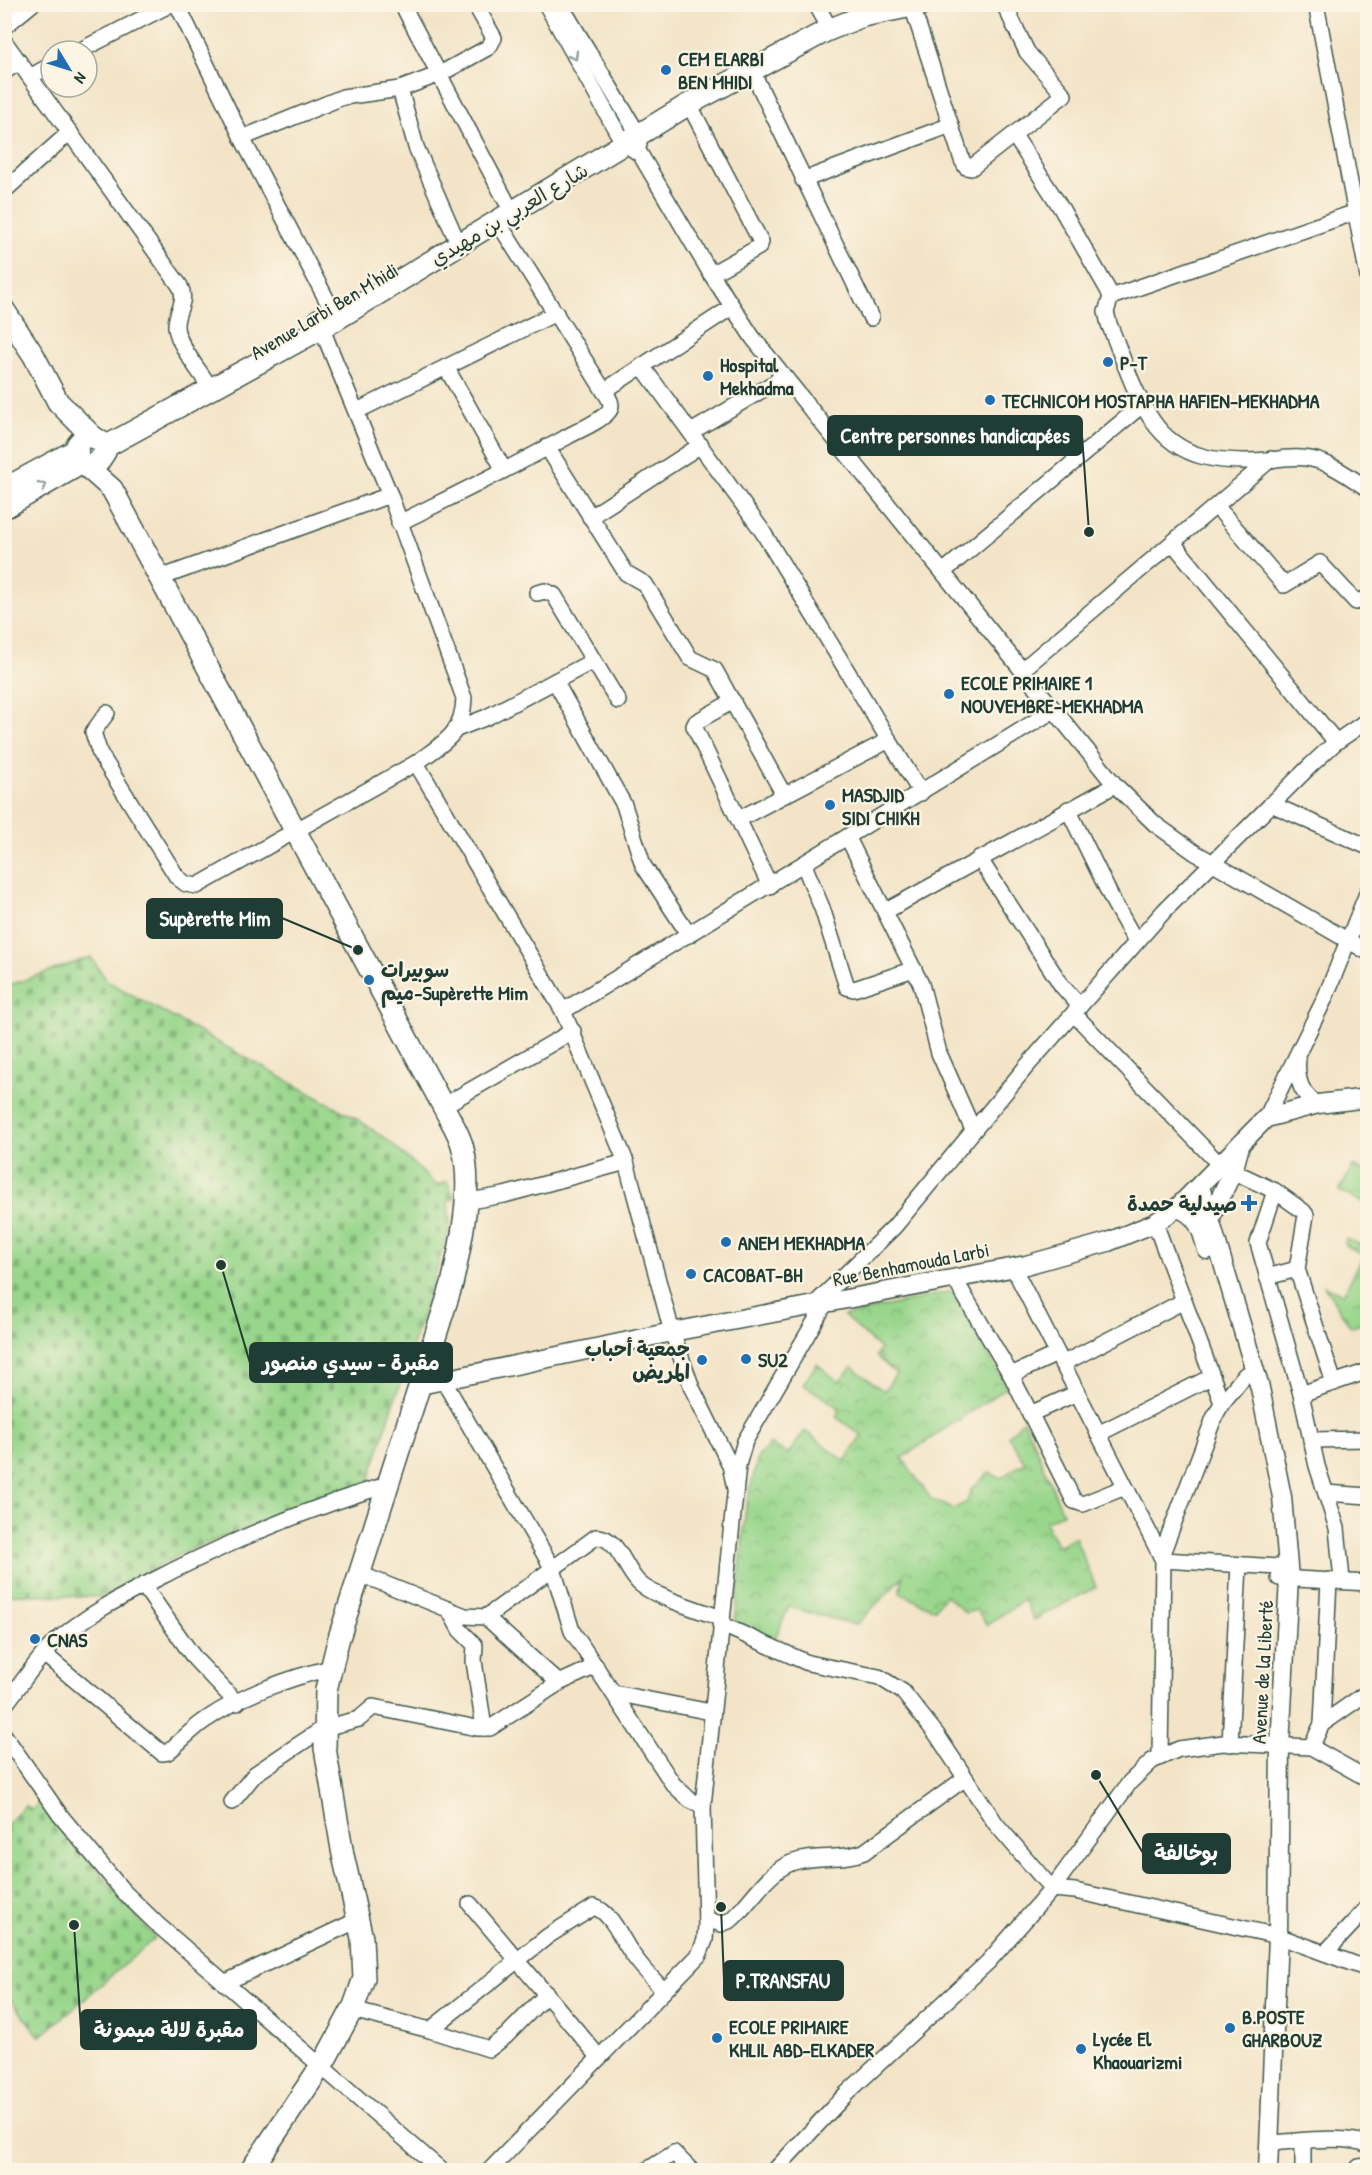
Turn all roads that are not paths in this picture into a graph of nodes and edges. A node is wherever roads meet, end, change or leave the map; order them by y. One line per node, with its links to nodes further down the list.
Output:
1 (33, 4): 13 (street)
2 (171, 4): 15 (street)
3 (177, 4): 28 (street)
4 (402, 4): 20 (street)
5 (475, 4): 20 (street)
6 (546, 4): 27 (street, one-way to 27)
7 (560, 4): 27 (street)
8 (862, 4): 12 (main road, Avenue Larbi Ben M'hidi)
9 (1004, 4): 26 (street)
10 (1316, 4): 32 (street)
11 (917, 5): 19 (main road, شارع العربي بن مهيدي); 24 (street)
12 (820, 12): 27 (main road, Avenue Larbi Ben M'hidi)
13 (4, 27)
14 (4, 41): 16 (street)
15 (99, 41)
16 (19, 62): 17 (street); 21 (street)
17 (4, 72)
18 (39, 72): 21 (street)
19 (752, 72): 23 (main road, شارع العربي بن مهيدي); 29 (street)
20 (440, 74): 22 (street); 31 (street)
21 (30, 77): 25 (street)
22 (399, 88): 28 (street); 34 (street)
23 (688, 104): 27 (main road, شارع العربي بن مهيدي); 35 (street)
24 (951, 125): 26 (street); 29 (street)
25 (70, 132): 30 (street); 47 (street)
26 (1014, 135): 38 (street)
27 (630, 137): 31 (main road, Avenue Larbi Ben M'hidi); 33 (main road, شارع العربي بن مهيدي); 35 (street)
28 (242, 138): 42 (street)
29 (803, 180): 43 (street)
30 (4, 191)
31 (506, 201): 34 (main road, Avenue Larbi Ben M'hidi)
32 (1356, 212): 36 (street); 38 (street)
33 (498, 222): 37 (main road, شارع العربي بن مهيدي); 41 (street)
34 (454, 234): 37 (main road, Avenue Larbi Ben M'hidi)
35 (711, 274): 39 (street)
36 (1368, 277)
37 (377, 287): 42 (main road, شارع العربي بن مهيدي)
38 (1111, 297): 49 (street)
39 (732, 307): 44 (street); 46 (street)
40 (4, 310): 53 (main road)
41 (556, 314): 45 (street); 48 (street)
42 (323, 317): 47 (main road, شارع العربي بن مهيدي); 50 (street)
43 (871, 318)
44 (642, 366): 48 (street); 51 (street)
45 (446, 367): 50 (street); 55 (street)
46 (784, 376): 51 (street); 64 (street)
47 (208, 385): 53 (main road, شارع العربي بن مهيدي)
48 (604, 391): 52 (street)
49 (1143, 404): 54 (street); 64 (street)
50 (357, 411): 58 (street)
51 (696, 439): 61 (street); 77 (street)
52 (547, 447): 55 (street); 61 (street)
53 (90, 449): 56 (main road); 60 (main road, one-way to 53); 65 (main road)
54 (1271, 459): 57 (street); 59 (street)
55 (504, 471): 62 (street)
56 (4, 489)
57 (1368, 489)
58 (390, 495): 62 (street); 65 (street)
59 (1218, 507): 63 (street); 67 (street)
60 (4, 508)
61 (590, 517): 72 (street)
62 (399, 523): 76 (street)
63 (1173, 543): 69 (street); 78 (street)
64 (943, 572): 69 (street)
65 (160, 578): 86 (main road)
66 (537, 593): 68 (street)
67 (1368, 598)
68 (593, 661): 70 (street); 71 (street)
69 (1022, 670): 73 (street)
70 (555, 681): 76 (street); 95 (street)
71 (618, 701)
72 (733, 701): 82 (street); 85 (street)
73 (1054, 710): 80 (street); 81 (street)
74 (107, 713): 86 (street)
75 (1368, 720): 78 (street)
76 (459, 728): 79 (street)
77 (889, 740): 81 (street); 82 (street)
78 (1336, 742): 83 (street)
79 (416, 763): 86 (street); 101 (street)
80 (1115, 785): 84 (street); 90 (street)
81 (921, 793): 87 (street)
82 (784, 795): 85 (street)
83 (1271, 804): 88 (street); 90 (street)
84 (1068, 809): 89 (street); 96 (street)
85 (739, 819): 92 (street)
86 (296, 831): 106 (main road)
87 (848, 838): 91 (street); 94 (street)
88 (1368, 847)
89 (979, 858): 94 (street); 100 (street)
90 (1212, 863): 96 (street); 97 (street)
91 (804, 866): 92 (street); 99 (street)
92 (770, 886): 95 (street)
93 (1368, 891): 97 (street)
94 (885, 911): 99 (street)
95 (689, 935): 101 (street)
96 (1136, 942): 100 (street)
97 (1348, 942): 98 (street); 103 (street)
98 (1368, 952)
99 (914, 969): 108 (street)
100 (1077, 1010): 108 (street); 110 (street)
101 (563, 1011): 102 (street)
102 (573, 1031): 106 (street); 109 (street)
103 (1298, 1055): 105 (street); 107 (street)
104 (1368, 1098): 105 (street)
105 (1318, 1104): 107 (street)
106 (443, 1106): 113 (main road)
107 (1266, 1118): 110 (street)
108 (973, 1131): 122 (street)
109 (626, 1162): 113 (street); 123 (street)
110 (1226, 1168): 111 (street, Rue Benhamouda Larbi); 112 (street); 115 (street)
111 (1200, 1186): 114 (street, Rue Benhamouda Larbi); 115 (street, Avenue de la Liberté)
112 (1275, 1191): 118 (street); 119 (street)
113 (464, 1202): 131 (main road)
114 (1178, 1208): 116 (street, Rue Benhamouda Larbi); 127 (street, Avenue de la Liberté)
115 (1210, 1220): 148 (street, Avenue de la Liberté)
116 (1155, 1223): 117 (street, Rue Benhamouda Larbi); 121 (street)
117 (1013, 1267): 120 (street, Rue Benhamouda Larbi); 124 (street)
118 (1298, 1269): 119 (street); 130 (street)
119 (1267, 1277): 133 (street)
120 (954, 1278): 122 (street, Rue Benhamouda Larbi); 126 (street)
121 (1182, 1302): 124 (street); 128 (street)
122 (820, 1304): 123 (street, Rue Benhamouda Larbi); 141 (street)
123 (672, 1332): 129 (street, Rue Benhamouda Larbi); 141 (street)
124 (1060, 1359): 126 (street); 132 (street)
125 (1368, 1371): 130 (street)
126 (1011, 1374): 135 (street)
127 (1245, 1375): 134 (street); 148 (street, Avenue de la Liberté)
128 (1212, 1377): 134 (street); 136 (street)
129 (443, 1380): 131 (street, Rue Benhamouda Larbi); 146 (street)
130 (1334, 1383): 133 (street)
131 (420, 1385): 139 (main road)
132 (1077, 1393): 135 (street); 136 (street)
133 (1301, 1394): 138 (street)
134 (1222, 1403): 144 (street)
135 (1030, 1414): 140 (street)
136 (1098, 1434): 140 (street)
137 (1368, 1439): 138 (street)
138 (1311, 1440): 142 (street)
139 (387, 1485): 147 (main road); 151 (street)
140 (1125, 1487): 144 (street)
141 (735, 1489): 154 (street)
142 (1326, 1493): 143 (street); 149 (street)
143 (1368, 1496)
144 (1162, 1558): 145 (street); 171 (street)
145 (1239, 1565): 148 (street); 168 (street)
146 (553, 1569): 153 (street); 154 (street); 156 (street)
147 (360, 1574): 152 (street); 157 (main road)
148 (1282, 1574): 149 (street); 169 (street, Avenue de la Liberté)
149 (1335, 1580): 150 (street); 164 (street)
150 (1368, 1583)
151 (143, 1585): 155 (street); 161 (street)
152 (449, 1610): 153 (street); 166 (street)
153 (486, 1617): 158 (street)
154 (721, 1621): 163 (street); 172 (street)
155 (44, 1654): 161 (street); 162 (street)
156 (596, 1666): 158 (street); 160 (street)
157 (331, 1668): 161 (street); 165 (main road)
158 (559, 1683): 166 (street)
159 (1368, 1692): 164 (street)
160 (614, 1694): 163 (street); 175 (street)
161 (237, 1703)
162 (4, 1706)
163 (711, 1712): 175 (street)
164 (1322, 1724): 170 (street)
165 (324, 1728): 166 (street); 174 (street); 180 (main road)
166 (484, 1728)
167 (5, 1738): 185 (street)
168 (1230, 1744): 169 (street); 171 (street)
169 (1275, 1746): 170 (street); 181 (street, Avenue de la Liberté)
170 (1311, 1747): 173 (street)
171 (1160, 1756): 176 (street)
172 (964, 1779): 176 (street); 179 (street)
173 (1368, 1779)
174 (232, 1802)
175 (703, 1806): 179 (street)
176 (1053, 1889): 181 (street); 201 (street)
177 (470, 1904): 183 (street)
178 (1368, 1907): 182 (street)
179 (706, 1919): 186 (street)
180 (358, 1920): 185 (street); 188 (main road)
181 (1272, 1935): 182 (street); 194 (street, Avenue de la Liberté); 202 (street, Avenue de la Liberté)
182 (1325, 1953): 184 (street)
183 (517, 1959): 186 (street); 187 (street); 189 (street)
184 (1368, 1969)
185 (224, 1983): 191 (street)
186 (664, 1991): 190 (street)
187 (547, 1994): 189 (street); 190 (street)
188 (352, 2010): 189 (street); 191 (main road)
189 (430, 2030)
190 (599, 2057): 198 (street)
191 (320, 2067): 196 (main road); 197 (street)
192 (1365, 2139): 193 (street)
193 (1303, 2142): 194 (street); 204 (street)
194 (1269, 2143): 203 (street, Avenue de la Liberté)
195 (1368, 2166): 205 (street)
196 (251, 2170)
197 (441, 2170)
198 (490, 2170)
199 (647, 2170): 200 (street)
200 (691, 2170)
201 (775, 2170)
202 (1257, 2170)
203 (1268, 2170)
204 (1303, 2170)
205 (1356, 2170)

